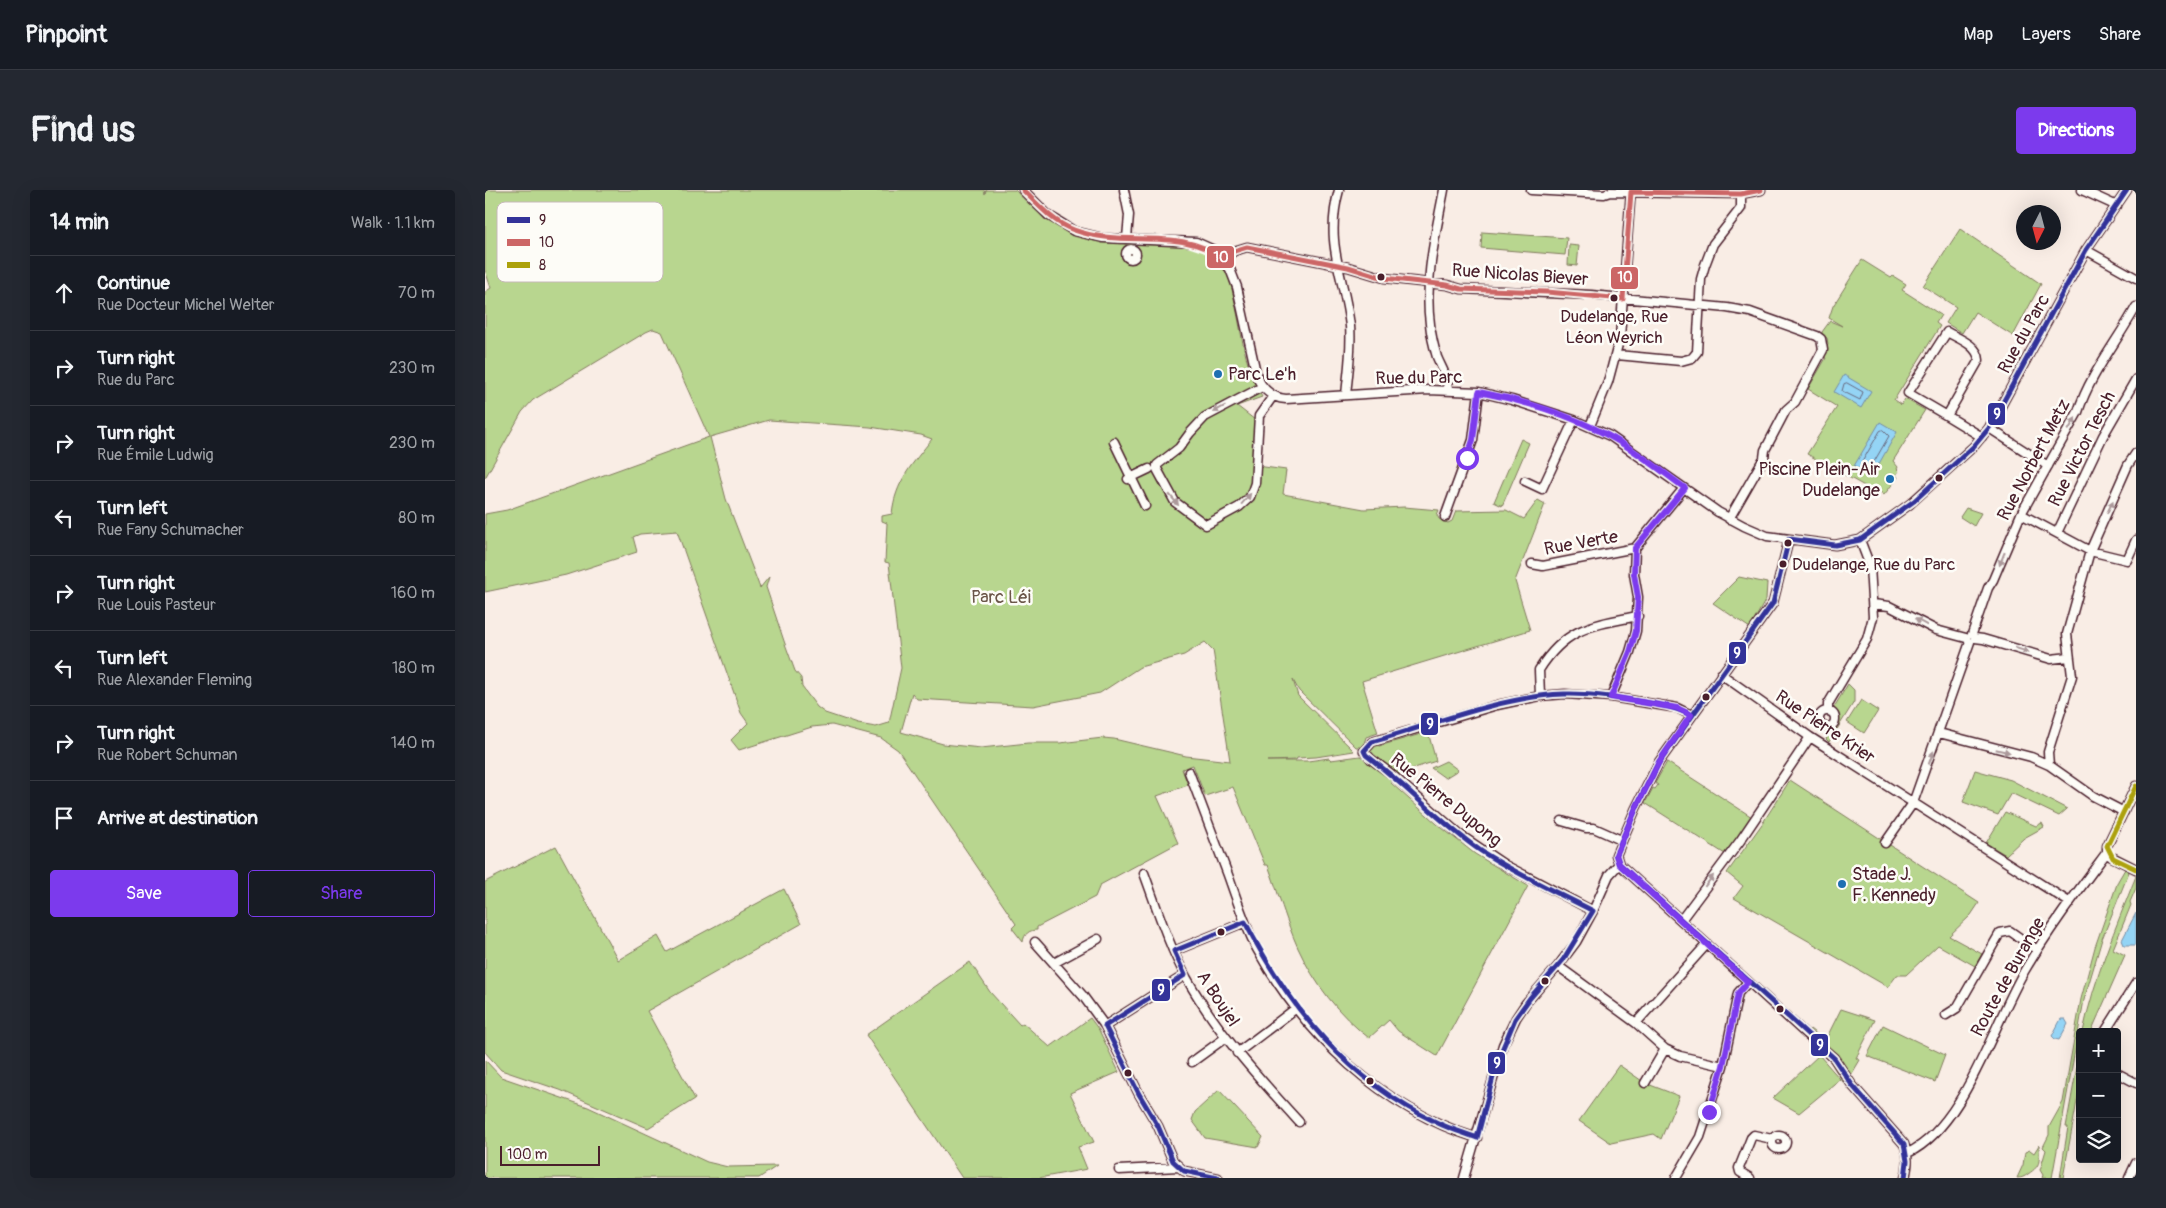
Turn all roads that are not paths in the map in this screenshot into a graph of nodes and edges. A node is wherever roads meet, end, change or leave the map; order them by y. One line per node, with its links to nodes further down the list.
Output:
1 (1023, 190): 12 (street)
2 (1124, 190): 12 (street)
3 (1339, 190): 15 (street)
4 (1444, 190): 17 (street)
5 (1531, 190): 9 (street)
6 (1761, 190): 10 (street)
7 (2082, 190): 11 (street)
8 (2127, 190): 11 (street, Rue du Parc)
9 (1631, 191): 10 (street); 18 (street)
10 (1741, 194): 19 (street)
11 (2117, 206): 13 (street, Rue du Parc)
12 (1127, 238): 14 (street)
13 (2086, 250): 16 (street); 31 (street, Rue du Parc)
14 (1224, 259): 15 (street, Rue Nicolas Biever); 23 (street)
15 (1337, 266): 17 (street, Rue Nicolas Biever); 26 (street)
16 (2136, 278)
17 (1429, 283): 18 (street, Rue Nicolas Biever); 24 (street)
18 (1623, 299): 19 (street, Rue Nicolas Biever); 21 (street)
19 (1699, 305): 21 (street); 43 (street, Rue Nicolas Biever)
20 (2136, 307): 35 (street, Rue Norbert Metz, one-way to 20)
21 (1617, 355): 30 (street)
22 (2136, 379): 44 (street, Rue Victor Tesch)
23 (1262, 387): 27 (street); 27 (street, one-way to 27)
24 (1448, 390): 25 (street, Rue du Parc); 26 (street, Rue du Parc)
25 (1479, 392): 29 (street, Rue du Parc); 42 (street)
26 (1346, 395): 27 (street, Rue du Parc)
27 (1273, 396)
28 (1949, 417): 28 (street); 32 (street)
29 (1574, 420): 30 (street, Rue du Parc); 38 (street)
30 (1590, 426): 39 (street, Rue du Parc)
31 (1989, 428): 32 (street, Rue du Parc); 35 (street)
32 (1982, 437): 46 (street, Rue du Parc)
33 (1115, 442): 37 (street)
34 (2136, 453): 49 (street, one-way to 34)
35 (2047, 466): 41 (street, Rue Norbert Metz)
36 (1149, 469): 37 (street)
37 (1130, 478): 40 (street)
38 (1525, 481)
39 (1685, 488): 43 (street, Rue du Parc); 48 (street)
40 (1145, 506)
41 (2021, 514): 44 (street); 53 (street, Rue Norbert Metz, one-way to 53)
42 (1445, 517)
43 (1729, 519): 45 (street, Rue du Parc)
44 (2057, 533): 49 (street)
45 (1789, 539): 46 (street, Rue du Parc); 55 (street)
46 (1860, 540): 51 (street)
47 (2136, 540): 49 (street)
48 (1635, 548): 50 (street, Rue Verte); 52 (street)
49 (2090, 551): 54 (street)
50 (1532, 564)
51 (1873, 604): 53 (street, one-way to 51); 58 (street)
52 (1638, 616): 56 (street); 57 (street)
53 (1971, 638): 54 (street, one-way to 54); 60 (street, Rue Norbert Metz)
54 (2069, 657): 62 (street)
55 (1721, 674): 59 (street); 61 (street, Rue Pierre Krier)
56 (1540, 696): 57 (street); 75 (street, Rue Pierre Dupong)
57 (1611, 697): 59 (street)
58 (1827, 711)
59 (1691, 715): 68 (street)
60 (1939, 734): 62 (street, one-way to 62); 65 (street, Rue Norbert Metz, one-way to 60)
61 (1810, 737): 65 (street, Rue Pierre Krier); 76 (street, one-way to 61)
62 (2049, 765): 66 (street)
63 (1189, 772): 77 (street)
64 (2136, 786): 66 (street, Route de Burange)
65 (1913, 803): 69 (street); 74 (street, Rue Pierre Krier)
66 (2124, 812): 70 (street, Route de Burange)
67 (1562, 821): 68 (street)
68 (1621, 840): 71 (street)
69 (1885, 843)
70 (2107, 852): 72 (street); 74 (street, Route de Burange)
71 (1619, 864): 75 (street); 76 (street)
72 (2136, 869)
73 (1144, 874): 82 (street, A Boujel)
74 (2069, 902): 81 (street, Route de Burange)
75 (1593, 911): 84 (street)
76 (1681, 920): 80 (street)
77 (1245, 922): 82 (street); 88 (street)
78 (1098, 939): 83 (street)
79 (1035, 942): 83 (street)
80 (1707, 944): 86 (street); 90 (street)
81 (2037, 950): 89 (street); 104 (street, Route de Burange)
82 (1174, 951): 85 (street, A Boujel)
83 (1055, 963): 91 (street)
84 (1558, 966): 90 (street); 102 (street)
85 (1185, 975): 91 (street); 93 (street, A Boujel)
86 (1748, 982): 97 (street); 104 (street)
87 (2135, 986): 92 (street)
88 (1295, 1008): 95 (street); 102 (street)
89 (1946, 1015)
90 (1636, 1022): 94 (street)
91 (1105, 1026): 106 (street)
92 (2108, 1028)
93 (1225, 1038): 95 (street, A Boujel); 96 (street)
94 (1665, 1049): 97 (street); 99 (street)
95 (1237, 1053): 101 (street, A Boujel)
96 (1192, 1062)
97 (1723, 1066): 110 (street)
98 (2121, 1075): 100 (street)
99 (1645, 1083)
100 (2136, 1083)
101 (1299, 1122)
102 (1477, 1138): 109 (street)
103 (1772, 1139): 111 (street)
104 (1908, 1153): 112 (street)
105 (2136, 1163): 113 (street)
106 (1179, 1167): 107 (street); 108 (street)
107 (1119, 1170)
108 (1218, 1178)
109 (1464, 1178)
110 (1676, 1178)
111 (1750, 1178)
112 (1905, 1178)
113 (2129, 1178)

